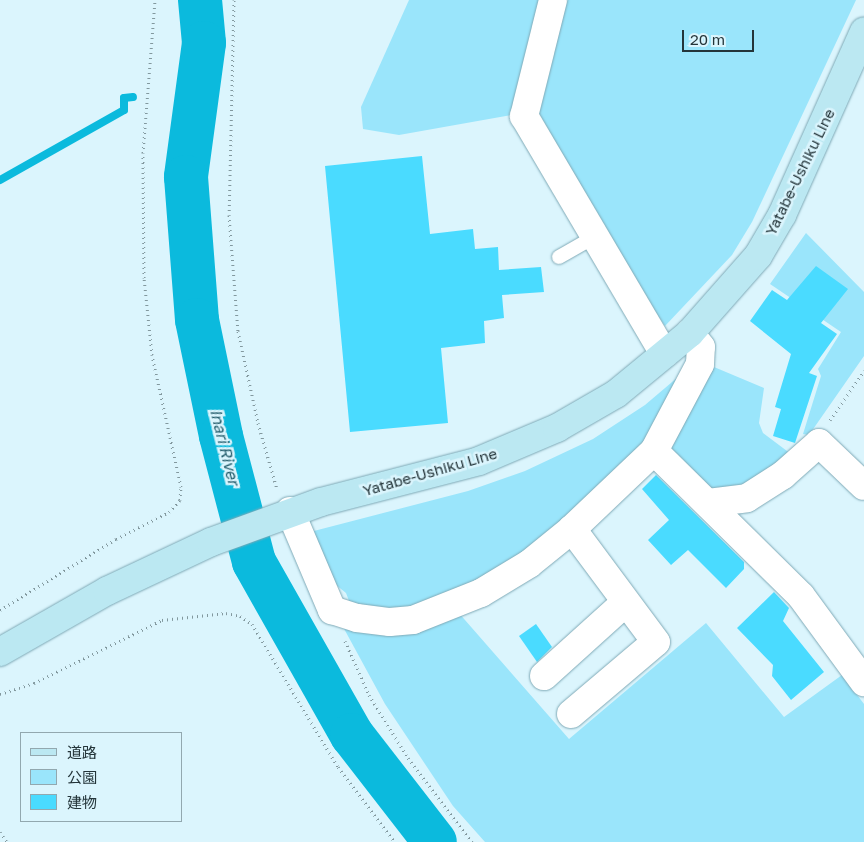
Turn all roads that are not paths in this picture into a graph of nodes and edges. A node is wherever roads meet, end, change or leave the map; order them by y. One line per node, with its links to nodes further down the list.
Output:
1 (553, 0): 3 (street)
2 (864, 32): 5 (main road, Yatabe-Ushiku Line)
3 (594, 237): 4 (lane); 6 (street)
4 (559, 257)
5 (690, 333): 6 (main road, Yatabe-Ushiku Line); 7 (street)
6 (664, 354): 10 (main road, Yatabe-Ushiku Line)
7 (654, 451): 9 (street); 11 (street)
8 (864, 486): 9 (street)
9 (708, 503): 15 (street)
10 (285, 513): 11 (street); 13 (main road, Yatabe-Ushiku Line)
11 (572, 529): 12 (street)
12 (626, 602): 14 (street); 16 (street)
13 (0, 652)
14 (544, 676)
15 (864, 682)
16 (571, 714)

